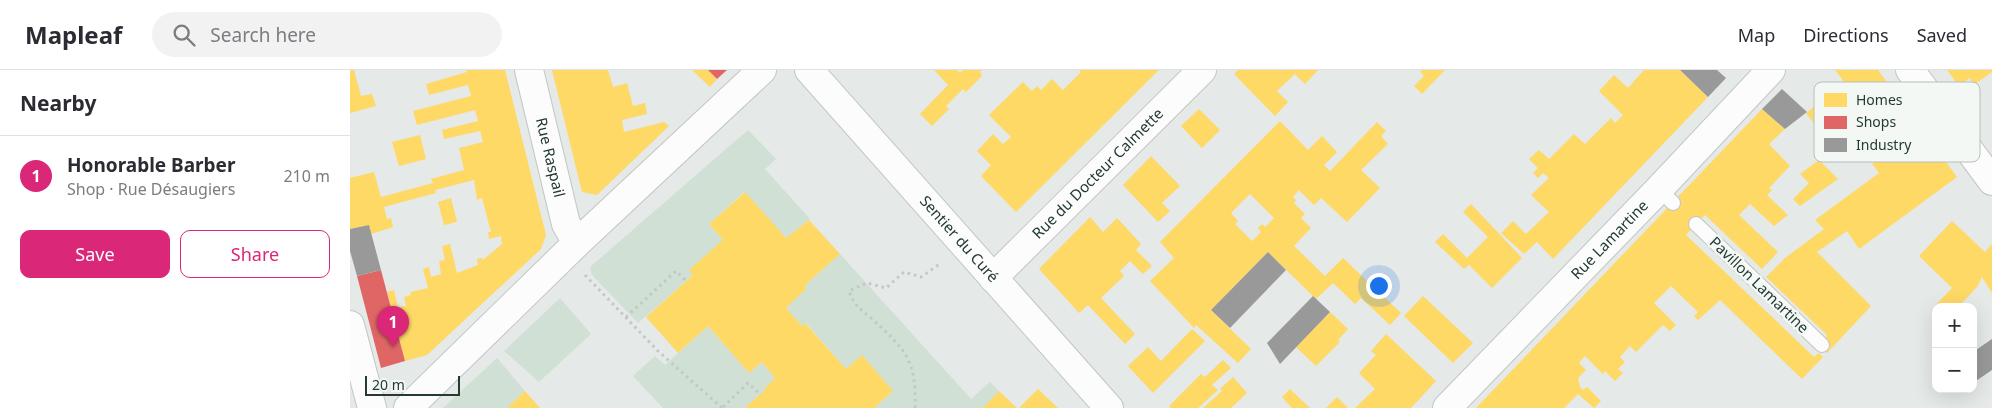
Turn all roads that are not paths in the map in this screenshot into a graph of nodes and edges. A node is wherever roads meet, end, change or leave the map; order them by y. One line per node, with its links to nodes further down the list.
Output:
1 (529, 70): 11 (street, Rue Raspail)
2 (762, 70): 11 (street)
3 (809, 70): 12 (street, Sentier du Curé)
4 (1202, 70): 12 (street, Rue du Docteur Calmette)
5 (1771, 70): 18 (street, Rue Lamartine)
6 (1910, 70): 7 (street)
7 (1919, 82)
8 (1979, 162): 9 (street)
9 (1992, 180)
10 (1696, 224): 14 (lane, Pavillon Lamartine)
11 (571, 249): 16 (street)
12 (994, 278): 17 (street, Sentier du Curé)
13 (350, 325): 15 (street)
14 (1822, 345)
15 (372, 408)
16 (408, 408)
17 (1109, 408)
18 (1446, 408)

